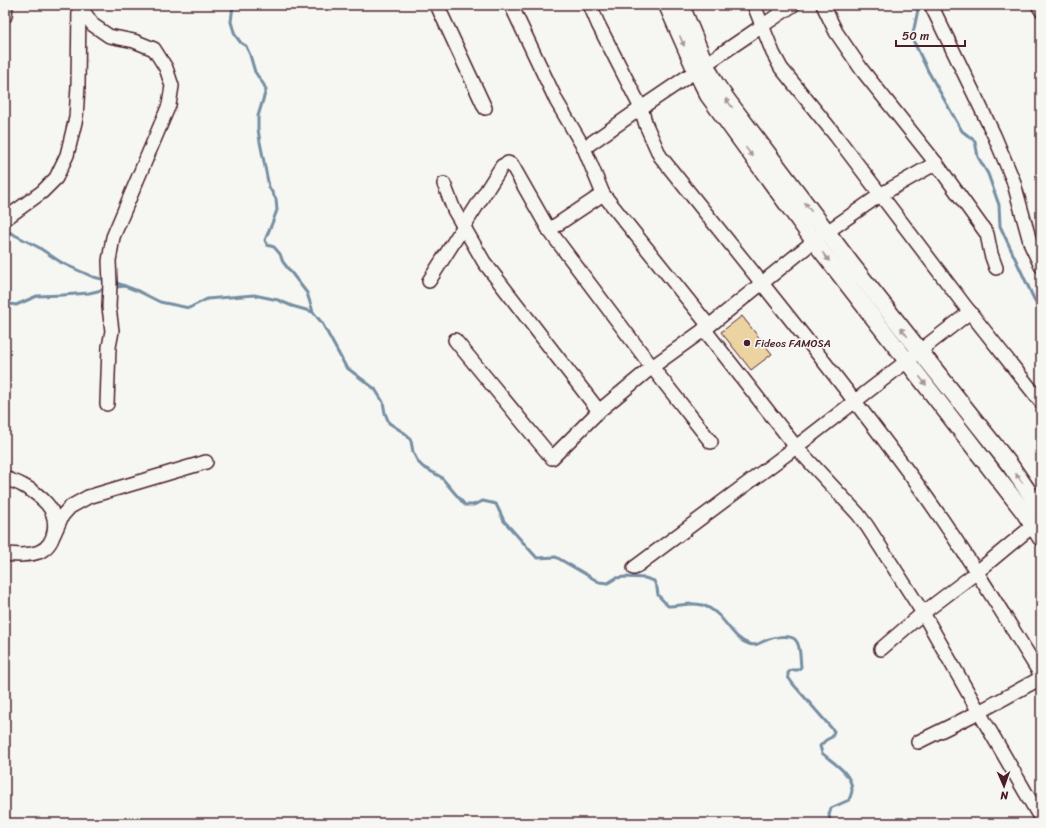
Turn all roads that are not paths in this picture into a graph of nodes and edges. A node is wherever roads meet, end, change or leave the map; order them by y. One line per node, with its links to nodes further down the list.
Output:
1 (6, 5): 14 (street)
2 (79, 5): 24 (street); 41 (street)
3 (437, 5): 17 (street)
4 (511, 5): 19 (street)
5 (590, 5): 18 (street)
6 (667, 5): 16 (main road, one-way to 16)
7 (681, 5): 16 (main road)
8 (754, 5): 15 (street)
9 (793, 5): 15 (street)
10 (823, 5): 20 (street)
11 (931, 5): 29 (street)
12 (1038, 5): 13 (street)
13 (1041, 10)
14 (5, 16)
15 (762, 26): 16 (street); 23 (street)
16 (701, 67): 18 (street); 27 (main road, one-way to 16); 28 (main road, one-way to 28)
17 (485, 108)
18 (641, 108): 19 (street); 32 (street)
19 (584, 148): 22 (street)
20 (936, 163): 23 (street); 30 (street)
21 (444, 184): 25 (street)
22 (603, 194): 26 (street); 34 (street)
23 (880, 195): 27 (street); 33 (street)
24 (5, 219)
25 (464, 227): 26 (street); 31 (street); 42 (street)
26 (549, 230): 38 (street)
27 (827, 232): 28 (street); 36 (main road, one-way to 27)
28 (814, 241): 32 (street); 37 (main road, one-way to 37)
29 (1041, 266)
30 (996, 268)
31 (429, 281)
32 (762, 283): 34 (street); 39 (street)
33 (970, 312): 36 (street); 40 (street)
34 (707, 328): 38 (street); 44 (street)
35 (456, 340): 42 (street)
36 (920, 351): 37 (street); 47 (main road, one-way to 36)
37 (907, 361): 39 (street); 48 (main road, one-way to 48)
38 (652, 367): 42 (street); 43 (street)
39 (855, 402): 44 (street); 52 (street)
40 (1041, 402)
41 (107, 404)
42 (599, 411)
43 (711, 442)
44 (796, 447): 51 (street); 53 (street)
45 (206, 462): 49 (street)
46 (5, 478): 49 (street)
47 (1041, 510)
48 (1038, 527): 52 (street)
49 (54, 534): 50 (street)
50 (5, 554)
51 (634, 568)
52 (977, 572): 53 (street); 55 (street)
53 (923, 613): 54 (street); 56 (street)
54 (881, 649)
55 (1041, 677): 56 (street)
56 (979, 712): 57 (street); 58 (street)
57 (918, 742)
58 (1041, 819)

